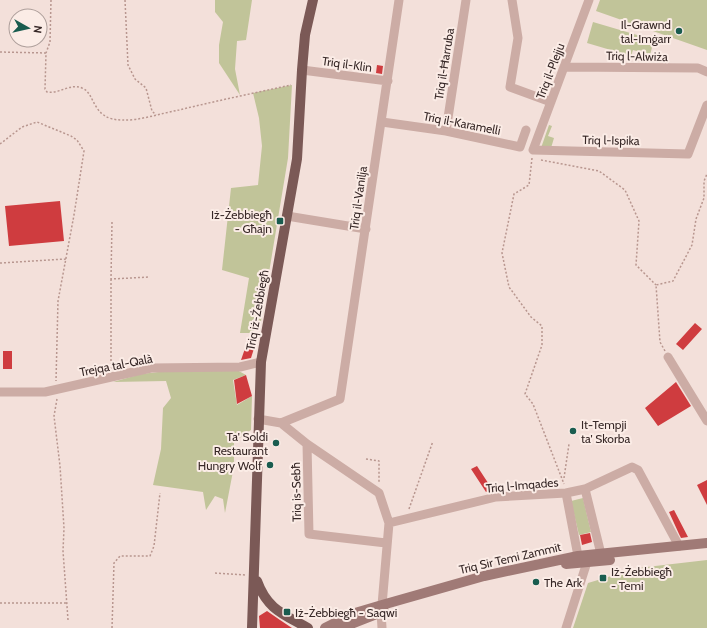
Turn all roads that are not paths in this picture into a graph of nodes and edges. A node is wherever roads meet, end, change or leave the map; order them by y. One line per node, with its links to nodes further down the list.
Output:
1 (313, 0): 7 (main road, Triq iż-Żebbiegħ)
2 (399, 0): 9 (street, Triq il-Vanilja)
3 (466, 0): 14 (street, Triq il-Ħarruba)
4 (512, 0): 10 (street)
5 (589, 0): 6 (street, Triq il-Plejju)
6 (565, 67): 8 (street, Triq l-Alwiża); 10 (street, Triq il-Plejju)
7 (302, 70): 9 (street, Triq il-Klin); 16 (main road, Triq iż-Żebbiegħ)
8 (707, 72)
9 (388, 81): 12 (street, Triq il-Vanilja)
10 (551, 102): 15 (street, Triq il-Plejju)
11 (707, 105): 15 (street, Triq l-Ispika)
12 (382, 122): 14 (street, Triq il-Karamelli); 17 (street, Triq il-Vanilja)
13 (526, 130): 14 (street, Triq il-Karamelli)
14 (446, 131)
15 (533, 150)
16 (287, 216): 17 (street); 19 (main road, Triq iż-Żebbiegħ)
17 (366, 230): 23 (street, Triq il-Vanilja)
18 (668, 357): 22 (street)
19 (261, 362): 20 (street, Trejqa tal-Qalà); 21 (main road, Triq iż-Żebbiegħ)
20 (0, 392)
21 (258, 419): 23 (street); 34 (main road, Triq iż-Żebbiegħ)
22 (707, 421)
23 (281, 423): 24 (street)
24 (307, 444): 27 (street); 28 (street, Triq is-Sebħ)
25 (586, 489): 26 (street, Triq l-Imqades); 30 (street, Triq l-Imqades); 32 (street)
26 (566, 493): 27 (street, Triq l-Imqades); 33 (street)
27 (388, 523): 28 (street)
28 (386, 543): 36 (street)
29 (707, 543): 30 (main road, Triq Sir Temi Zammit)
30 (679, 546): 32 (main road, Triq Sir Temi Zammit)
31 (707, 550): 33 (main road, Triq Sir Temi Zammit)
32 (601, 554): 33 (main road, Triq Sir Temi Zammit)
33 (584, 558): 36 (main road, Triq Sir Temi Zammit); 43 (street)
34 (255, 575): 35 (main road); 37 (main road, Triq iż-Żebbiegħ)
35 (273, 608): 37 (main road); 39 (main road)
36 (381, 608): 40 (main road, Triq Sir Temi Zammit); 41 (main road, Triq Sir Temi Zammit); 42 (street)
37 (253, 616): 38 (main road, Triq iż-Żebbiegħ)
38 (252, 628)
39 (308, 628)
40 (325, 628)
41 (341, 628)
42 (382, 628)
43 (566, 628)

